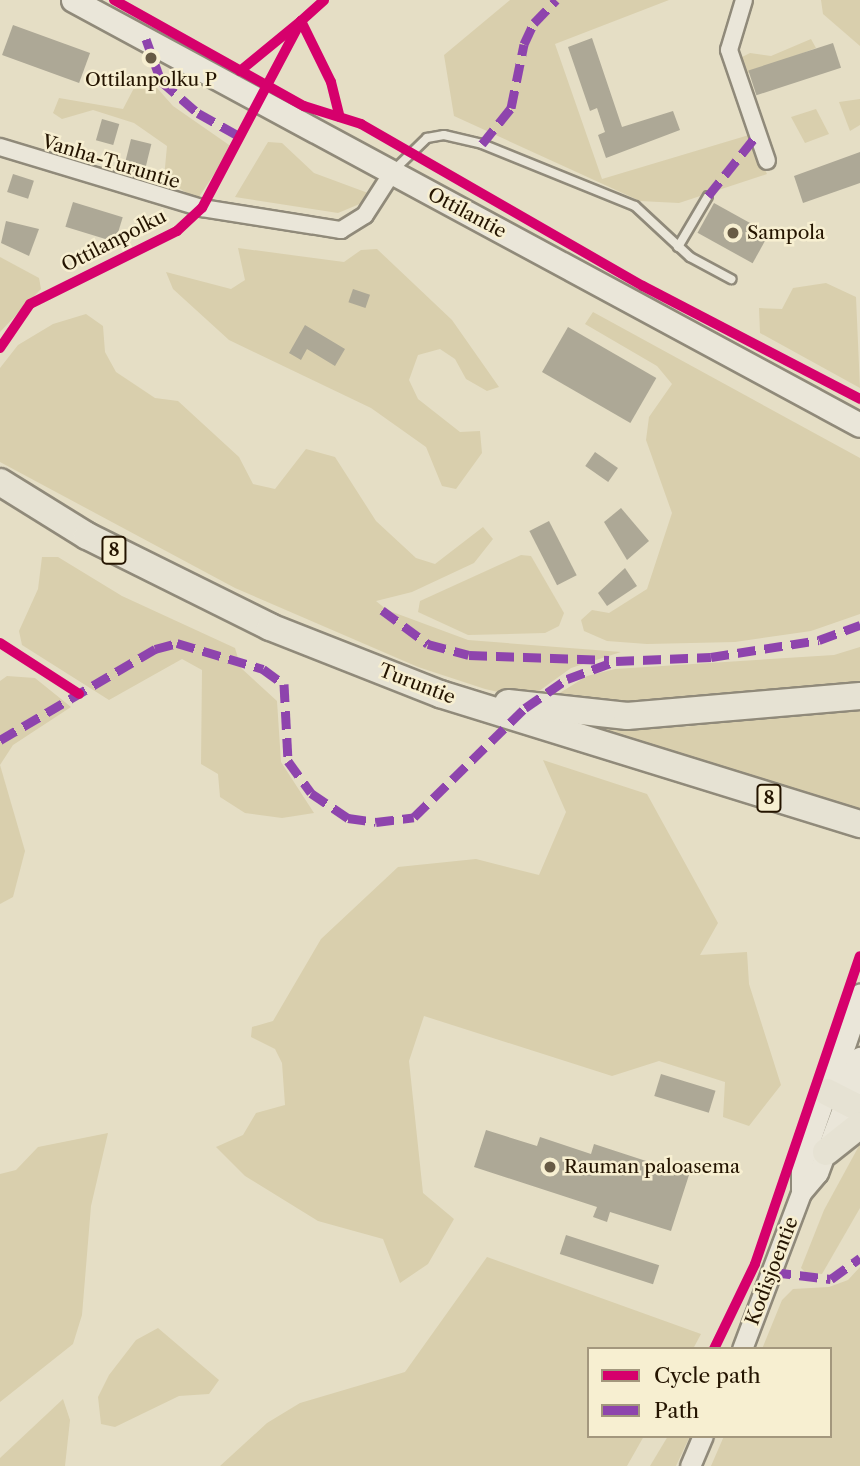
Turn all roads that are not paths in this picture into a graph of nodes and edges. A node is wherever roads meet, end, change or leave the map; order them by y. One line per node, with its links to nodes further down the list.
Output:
1 (74, 0): 5 (main road, Ottilantie)
2 (744, 0): 4 (street)
3 (0, 147): 5 (street, Vanha-Turuntie)
4 (767, 161)
5 (392, 173): 7 (lane); 9 (main road, Ottilantie)
6 (708, 196): 7 (lane)
7 (678, 247): 8 (lane)
8 (731, 279)
9 (860, 425)
10 (0, 482): 11 (highway, Turuntie / 8)
11 (440, 694): 12 (highway); 13 (highway, Turuntie / 8)
12 (860, 696)
13 (860, 824)
14 (860, 996): 16 (main road, Kodisjoentie)
15 (860, 1059): 16 (main road, Kodisjoentie)
16 (848, 1098): 18 (street, Kodisjoentie); 19 (street, Kodisjoentie)
17 (860, 1125): 18 (highway)
18 (826, 1152): 19 (street, Kodisjoentie)
19 (801, 1192): 20 (street, Kodisjoentie)
20 (743, 1347)
21 (703, 1438): 22 (street)
22 (690, 1466)

